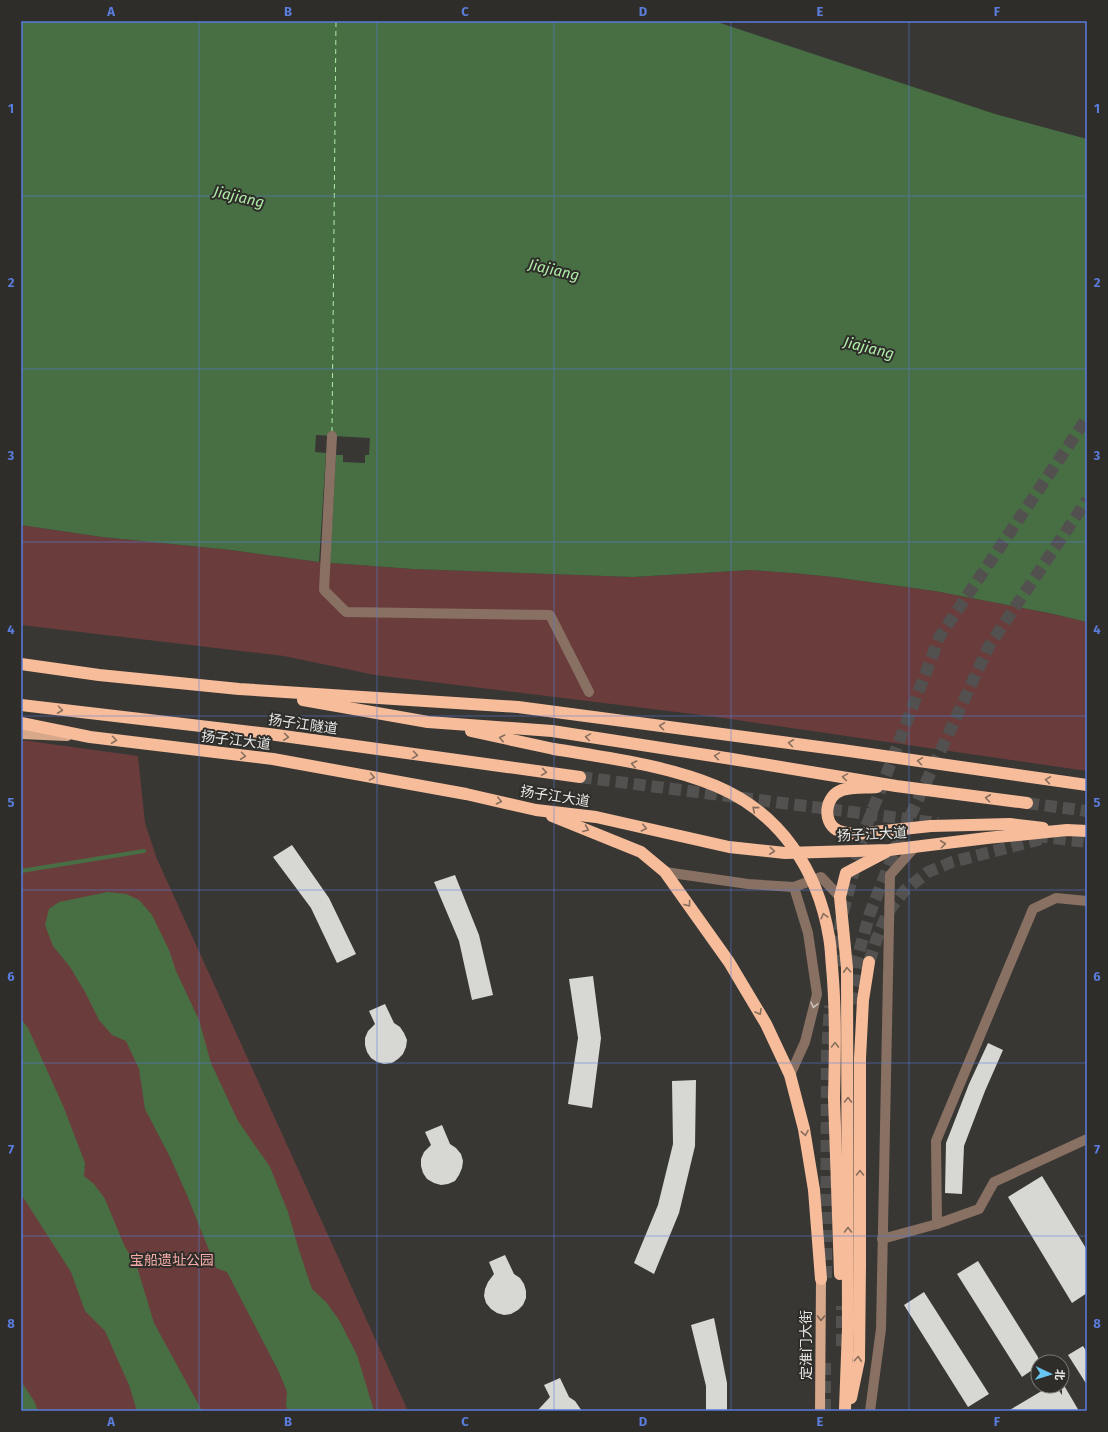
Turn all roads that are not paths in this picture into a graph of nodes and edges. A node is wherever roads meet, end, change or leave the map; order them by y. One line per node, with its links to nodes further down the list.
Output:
1 (332, 436): 4 (street)
2 (21, 664): 3 (highway)
3 (239, 689): 7 (highway); 11 (highway, one-way to 3)
4 (589, 692)
5 (21, 705): 10 (highway, 扬子江隧道, one-way to 10)
6 (21, 722): 9 (highway, 扬子江大道)
7 (428, 722): 12 (highway, one-way to 7); 29 (highway, one-way to 7, bridge)
8 (21, 734): 9 (main road)
9 (90, 737): 14 (highway, 扬子江大道, one-way to 14)
10 (580, 777)
11 (1087, 785)
12 (896, 786): 13 (highway, one-way to 12); 15 (highway)
13 (1026, 803)
14 (536, 810): 18 (highway, 扬子江大道, one-way to 18); 19 (highway, one-way to 19)
15 (1067, 830): 16 (highway, 扬子江大道); 17 (highway, 扬子江大道, one-way to 15)
16 (1087, 831)
17 (915, 847): 18 (highway, 扬子江大道); 27 (street)
18 (889, 850): 21 (highway)
19 (665, 872): 20 (street); 24 (highway, one-way to 24)
20 (794, 887): 21 (street); 24 (street, one-way to 24)
21 (840, 897): 29 (highway, one-way to 21)
22 (1087, 901): 26 (street)
23 (869, 962): 29 (highway, one-way to 23)
24 (790, 1075): 28 (highway, one-way to 28)
25 (1087, 1139): 26 (street)
26 (936, 1224): 27 (street)
27 (882, 1239): 31 (street)
28 (821, 1279): 30 (main road, 定淮门大街, one-way to 30)
29 (846, 1410)
30 (820, 1411)
31 (870, 1411)

